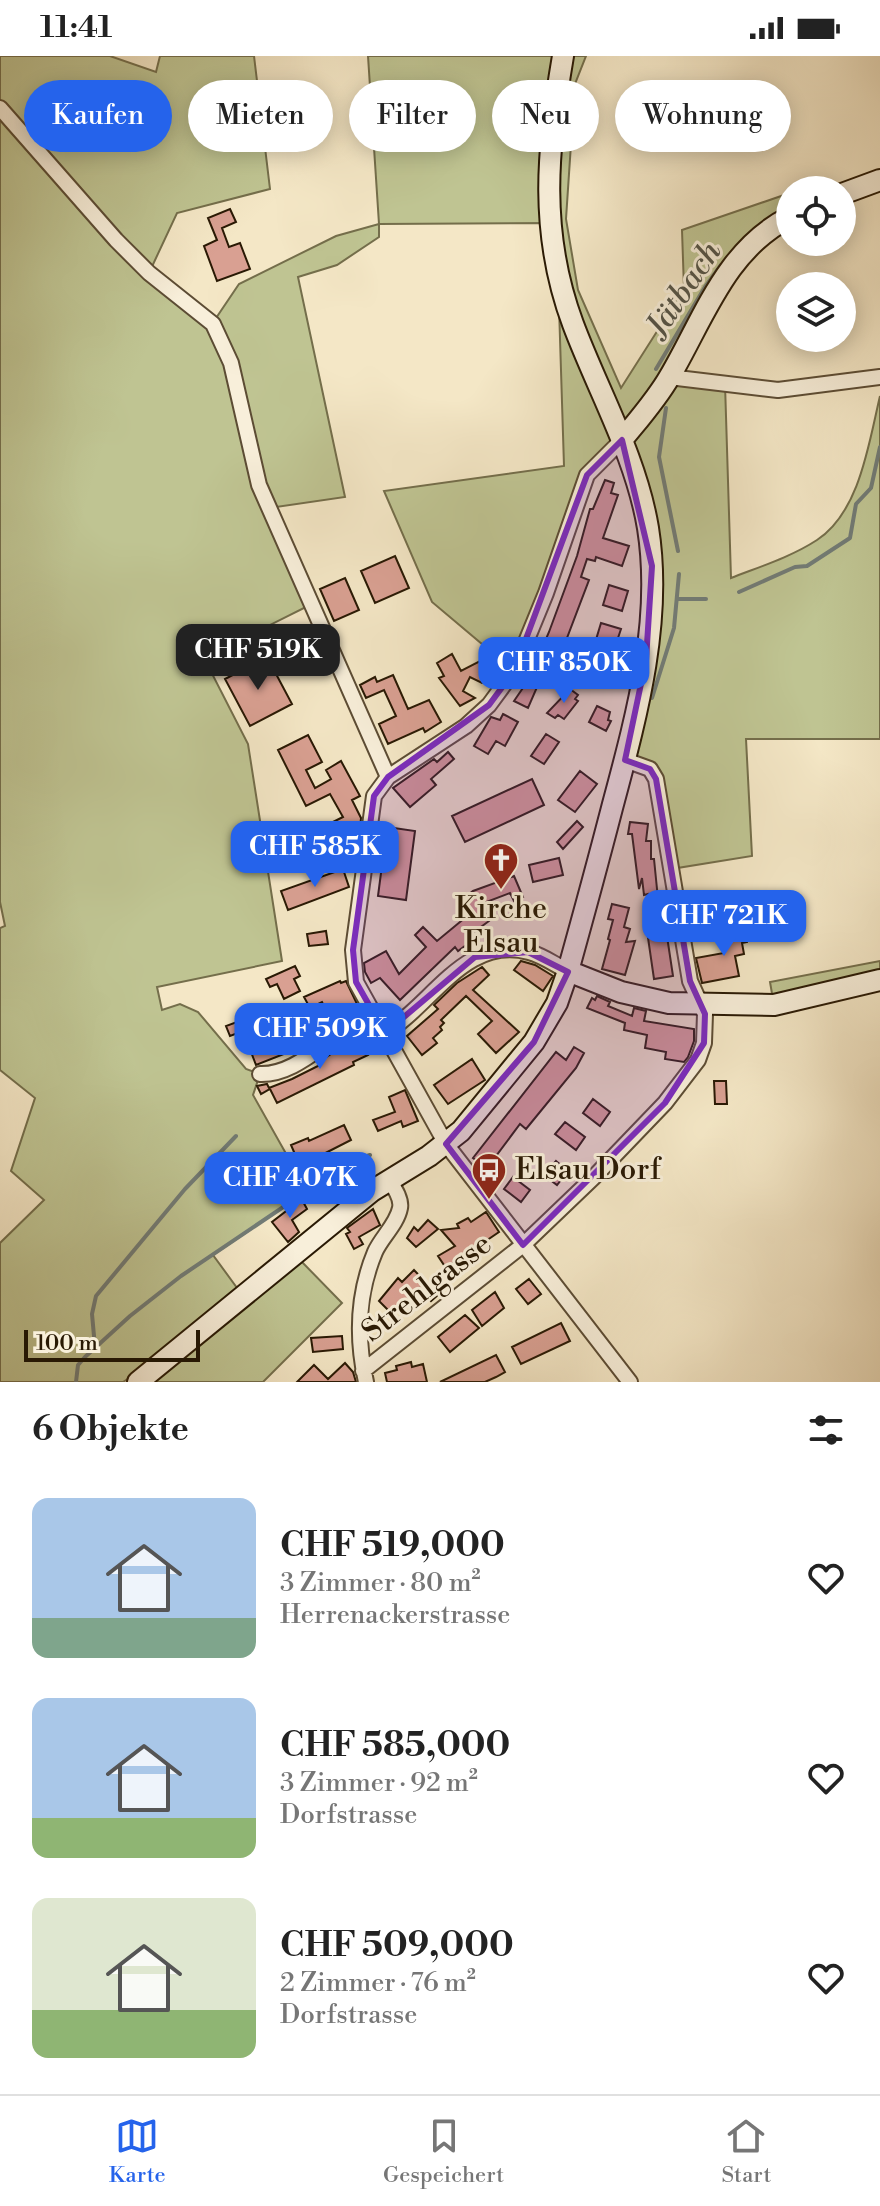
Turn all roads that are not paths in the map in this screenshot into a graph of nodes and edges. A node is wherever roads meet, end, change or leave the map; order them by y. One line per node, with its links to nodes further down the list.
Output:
1 (563, 56): 8 (main road)
2 (0, 108): 10 (street)
3 (880, 180): 4 (main road)
4 (856, 189)
5 (776, 224): 6 (main road)
6 (669, 377): 7 (street); 8 (main road)
7 (880, 377)
8 (622, 440): 9 (main road); 10 (street)
9 (625, 760): 11 (main road); 13 (street, Strehlgasse)
10 (388, 777): 14 (street)
11 (568, 971): 13 (main road); 15 (street); 17 (main road)
12 (880, 980): 13 (main road)
13 (700, 1003): 19 (street, Strehlgasse)
14 (375, 1016): 15 (street); 16 (street)
15 (385, 1033): 17 (street)
16 (260, 1074)
17 (446, 1144): 18 (main road); 19 (street)
18 (389, 1180): 20 (street); 21 (main road)
19 (523, 1245): 20 (street, Strehlgasse); 22 (street)
20 (364, 1376)
21 (138, 1382)
22 (630, 1382)

